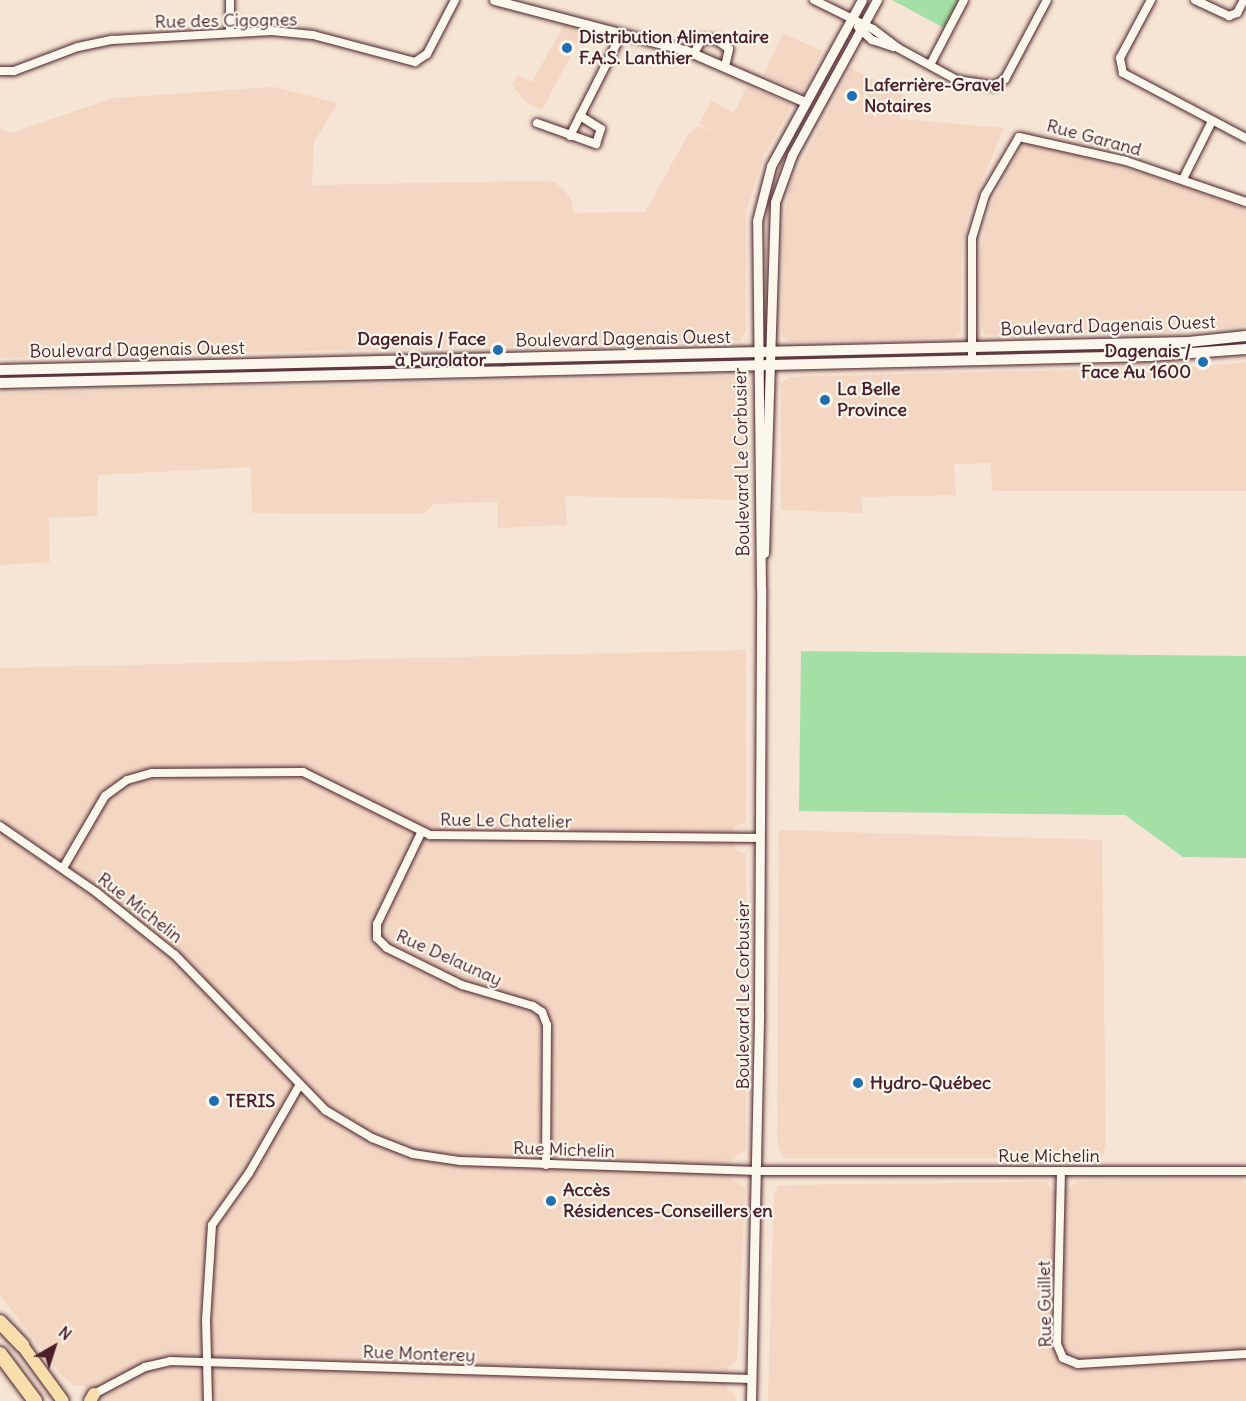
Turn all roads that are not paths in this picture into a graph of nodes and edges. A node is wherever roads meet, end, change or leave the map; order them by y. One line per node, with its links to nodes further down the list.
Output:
1 (230, 0): 14 (street)
2 (455, 0): 14 (street, Rue des Cigognes)
3 (494, 0): 15 (street)
4 (814, 0): 12 (street)
5 (862, 0): 12 (street, Boulevard Le Corbusier)
6 (877, 0): 13 (street, Boulevard Le Corbusier)
7 (964, 0): 17 (street)
8 (1047, 0): 17 (street)
9 (1151, 0): 22 (street)
10 (1195, 0): 11 (street)
11 (1244, 0)
12 (851, 20): 13 (street); 20 (street, Boulevard Le Corbusier)
13 (862, 27): 17 (street); 31 (street, Boulevard Le Corbusier)
14 (230, 33): 19 (street, Rue des Cigognes)
15 (622, 33): 16 (street); 21 (street)
16 (694, 53): 18 (street); 18 (street)
17 (930, 65)
18 (725, 66): 20 (street)
19 (0, 71)
20 (805, 102): 32 (street, Boulevard Le Corbusier)
21 (580, 116): 24 (street); 24 (street)
22 (1212, 121): 25 (street); 26 (street)
23 (537, 123): 24 (street)
24 (570, 136)
25 (1246, 138)
26 (1183, 179): 27 (street, Rue Garand); 29 (street, Rue Garand)
27 (1246, 202)
28 (1246, 336): 29 (main road, Boulevard Dagenais Ouest)
29 (971, 347): 31 (main road, Boulevard Dagenais Ouest); 33 (street, Rue Garand)
30 (1246, 349): 33 (main road, Boulevard Dagenais Ouest)
31 (771, 351): 32 (main road, Boulevard Dagenais Ouest); 35 (street, Boulevard Le Corbusier)
32 (757, 352): 34 (street, Boulevard Le Corbusier); 36 (main road, Boulevard Dagenais Ouest)
33 (972, 360): 35 (main road, Boulevard Dagenais Ouest)
34 (758, 365): 35 (main road, Boulevard Dagenais Ouest); 37 (main road, Boulevard Dagenais Ouest); 38 (street, Boulevard Le Corbusier)
35 (770, 365): 38 (street, Boulevard Le Corbusier)
36 (0, 370)
37 (0, 383)
38 (761, 588): 41 (street, Boulevard Le Corbusier)
39 (0, 826): 42 (street, Rue Michelin)
40 (421, 833): 41 (street, Rue Le Chatelier); 42 (street, Rue Le Chatelier); 44 (street, Rue Delaunay)
41 (760, 838): 45 (street, Boulevard Le Corbusier)
42 (63, 868): 43 (street, Rue Michelin)
43 (299, 1086): 44 (street, Rue Michelin); 53 (street)
44 (546, 1165): 45 (street, Rue Michelin)
45 (758, 1171): 46 (street, Rue Michelin); 55 (street, Boulevard Le Corbusier)
46 (1060, 1171): 47 (street, Rue Michelin); 52 (street, Rue Guillet)
47 (1246, 1171)
48 (0, 1316): 50 (street)
49 (0, 1322): 50 (highway)
50 (22, 1345): 59 (main road)
51 (0, 1354): 58 (highway)
52 (1246, 1354)
53 (207, 1362): 55 (street, Rue Monterey); 56 (street, Rue Monterey); 60 (street)
54 (0, 1364): 57 (highway)
55 (751, 1379): 61 (street, Boulevard Le Corbusier)
56 (92, 1398)
57 (27, 1401)
58 (35, 1401)
59 (63, 1401)
60 (208, 1401)
61 (751, 1401)

